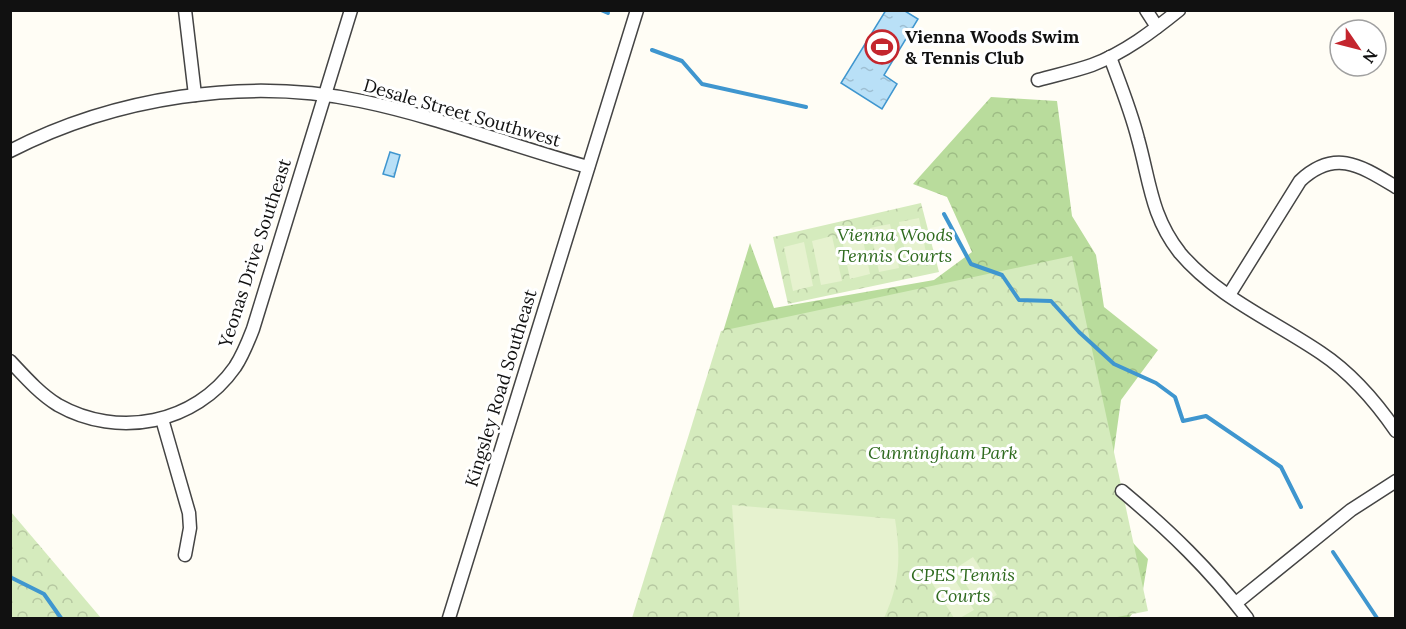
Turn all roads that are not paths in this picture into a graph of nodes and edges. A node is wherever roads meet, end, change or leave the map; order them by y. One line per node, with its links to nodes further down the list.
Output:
1 (185, 10): 9 (street)
2 (351, 10): 10 (street, Yeonas Drive Southeast)
3 (637, 10): 12 (street, Kingsley Road Southeast)
4 (1146, 10): 6 (street)
5 (1179, 10): 6 (street)
6 (1157, 27): 7 (street)
7 (1110, 57): 8 (street); 14 (street)
8 (1038, 80)
9 (195, 95): 10 (street, Desale Street Southwest); 11 (street, Desale Street Southwest)
10 (324, 96): 12 (street, Desale Street Southwest); 16 (street, Yeonas Drive Southeast)
11 (10, 151)
12 (588, 167): 22 (street, Kingsley Road Southeast)
13 (1395, 187): 14 (street)
14 (1229, 295): 17 (street)
15 (10, 361): 16 (street, Yeonas Drive Southeast)
16 (162, 419): 20 (street)
17 (1395, 431)
18 (1395, 480): 21 (street)
19 (1122, 491): 21 (street)
20 (185, 555)
21 (1236, 603): 23 (street)
22 (449, 618)
23 (1247, 618)

